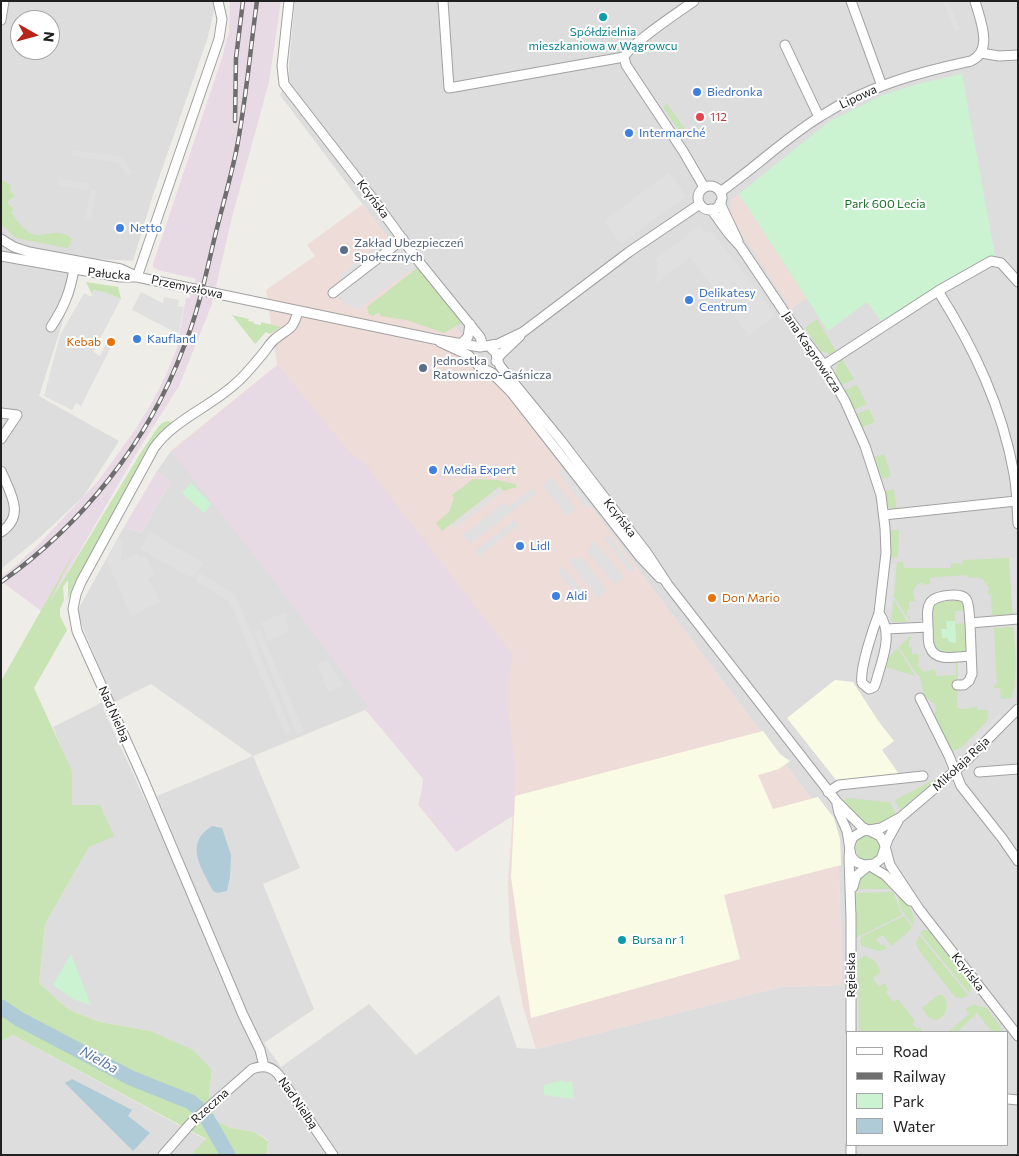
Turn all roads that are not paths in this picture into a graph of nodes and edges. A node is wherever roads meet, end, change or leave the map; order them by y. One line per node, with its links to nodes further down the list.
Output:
1 (4, 1): 8 (street)
2 (218, 1): 25 (street, Przemysłowa)
3 (289, 1): 21 (street, Kcyńska)
4 (443, 1): 12 (street)
5 (694, 1): 12 (street)
6 (851, 1): 13 (street)
7 (975, 1): 10 (street)
8 (1, 20)
9 (785, 45): 14 (street)
10 (981, 53): 11 (street); 13 (street, Lipowa)
11 (1018, 55)
12 (624, 57): 15 (street)
13 (882, 86): 14 (street, Lipowa)
14 (819, 117): 16 (street, Lipowa)
15 (704, 187): 16 (street); 18 (street)
16 (720, 192): 17 (street)
17 (720, 203): 19 (street); 22 (street, Jana Kasprowicza)
18 (700, 204): 19 (street); 32 (street)
19 (711, 209): 22 (street, Jana Kasprowicza)
20 (1, 239): 25 (street, Pałucka)
21 (403, 239): 28 (street); 30 (street, Kcyńska)
22 (740, 246): 38 (street, Jana Kasprowicza)
23 (1, 256): 24 (street, Pałucka)
24 (74, 269): 25 (street, Pałucka); 31 (street)
25 (137, 276): 29 (street, Przemysłowa)
26 (1018, 282): 27 (street)
27 (938, 291): 38 (street); 43 (street)
28 (333, 293)
29 (298, 311): 33 (street, Przemysłowa); 74 (street, Nad Nielbą)
30 (470, 324): 34 (street); 35 (street, Kcyńska)
31 (51, 327)
32 (523, 332): 35 (street); 36 (street)
33 (434, 339): 34 (street, Przemysłowa); 37 (street, Przemysłowa)
34 (461, 344): 35 (street, Przemysłowa)
35 (484, 346): 36 (street); 37 (street)
36 (497, 359): 39 (street); 48 (street, Kcyńska)
37 (474, 360): 39 (street)
38 (824, 366): 45 (street, Jana Kasprowicza)
39 (485, 369): 48 (street, Kcyńska)
40 (1, 413): 41 (street)
41 (1, 439)
42 (1, 471): 47 (street)
43 (1016, 475): 44 (street)
44 (1016, 501): 45 (street); 46 (street)
45 (884, 515): 49 (street, Jana Kasprowicza)
46 (1018, 524)
47 (1, 532)
48 (668, 585): 62 (street, Kcyńska)
49 (879, 613): 53 (street, Jana Kasprowicza); 53 (street, Jana Kasprowicza)
50 (1018, 619): 51 (street)
51 (970, 623): 52 (street); 54 (street)
52 (928, 626): 53 (street); 54 (street)
53 (886, 629)
54 (971, 656): 55 (street)
55 (957, 686)
56 (920, 698): 59 (street)
57 (1018, 709): 59 (street, Mikołaja Reja)
58 (1018, 769): 60 (street)
59 (955, 772): 64 (street, Mikołaja Reja); 68 (street)
60 (979, 772)
61 (923, 776): 62 (street)
62 (828, 792): 63 (street, Kcyńska)
63 (837, 802): 65 (street, Kcyńska); 67 (street, Kcyńska)
64 (901, 817): 65 (street, Mikołaja Reja); 66 (street, Mikołaja Reja)
65 (870, 831): 66 (street); 67 (street)
66 (885, 847): 69 (street); 70 (street, Kcyńska)
67 (850, 850): 69 (street); 71 (street, Rgielska)
68 (1017, 859)
69 (869, 866): 70 (street, Kcyńska); 71 (street, Rgielska)
70 (919, 909): 73 (street, Kcyńska)
71 (851, 918): 72 (street, Rgielska)
72 (851, 1031)
73 (1018, 1036)
74 (264, 1066): 75 (street, Rzeczna); 76 (street, Nad Nielbą)
75 (163, 1155)
76 (333, 1155)

